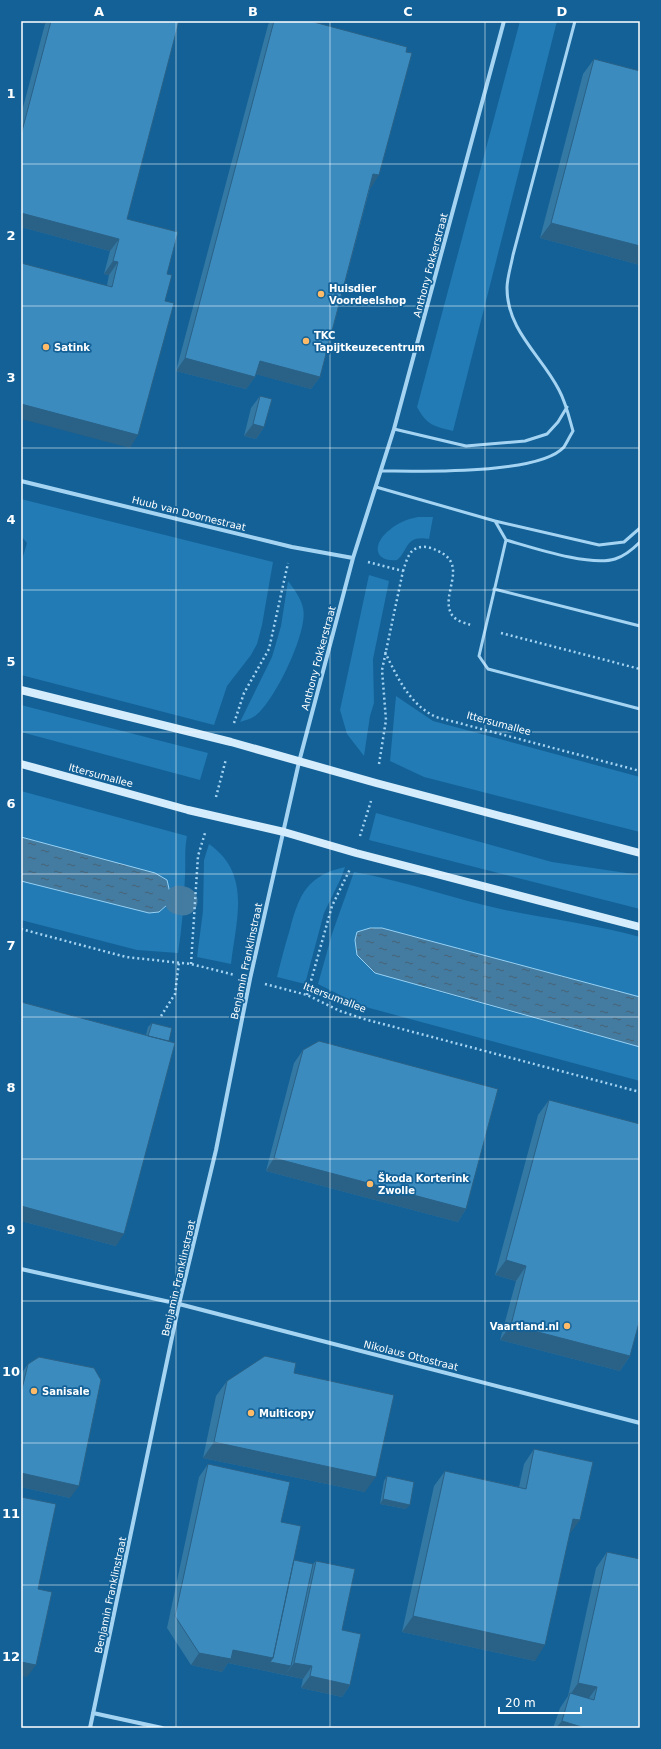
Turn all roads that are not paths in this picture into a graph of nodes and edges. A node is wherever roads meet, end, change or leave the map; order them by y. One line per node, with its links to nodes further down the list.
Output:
1 (504, 21): 4 (street, Anthony Fokkerstraat)
2 (575, 21): 3 (lane)
3 (567, 407): 4 (lane); 5 (lane)
4 (394, 430): 5 (street, Anthony Fokkerstraat)
5 (381, 471): 7 (street, Anthony Fokkerstraat)
6 (21, 481): 12 (street, Huub van Doornestraat)
7 (376, 487): 8 (lane); 12 (street, Anthony Fokkerstraat)
8 (495, 520): 9 (lane); 10 (lane)
9 (640, 528)
10 (506, 540): 11 (lane); 13 (lane)
11 (640, 542)
12 (353, 558): 17 (street, Anthony Fokkerstraat)
13 (494, 589): 14 (lane); 16 (lane)
14 (640, 626)
15 (21, 690): 17 (main road)
16 (640, 709)
17 (299, 762): 19 (street, Anthony Fokkerstraat); 20 (main road)
18 (21, 764): 19 (main road, Ittersumallee)
19 (284, 832): 21 (main road, Ittersumallee); 23 (street, Benjamin Franklinstraat)
20 (640, 853)
21 (640, 927)
22 (21, 1269): 23 (street, Nikolaus Ottostraat)
23 (179, 1304): 24 (street, Nikolaus Ottostraat); 25 (street, Benjamin Franklinstraat)
24 (640, 1423)
25 (93, 1713): 26 (street, Benjamin Franklinstraat); 27 (street)
26 (90, 1728)
27 (162, 1728)

